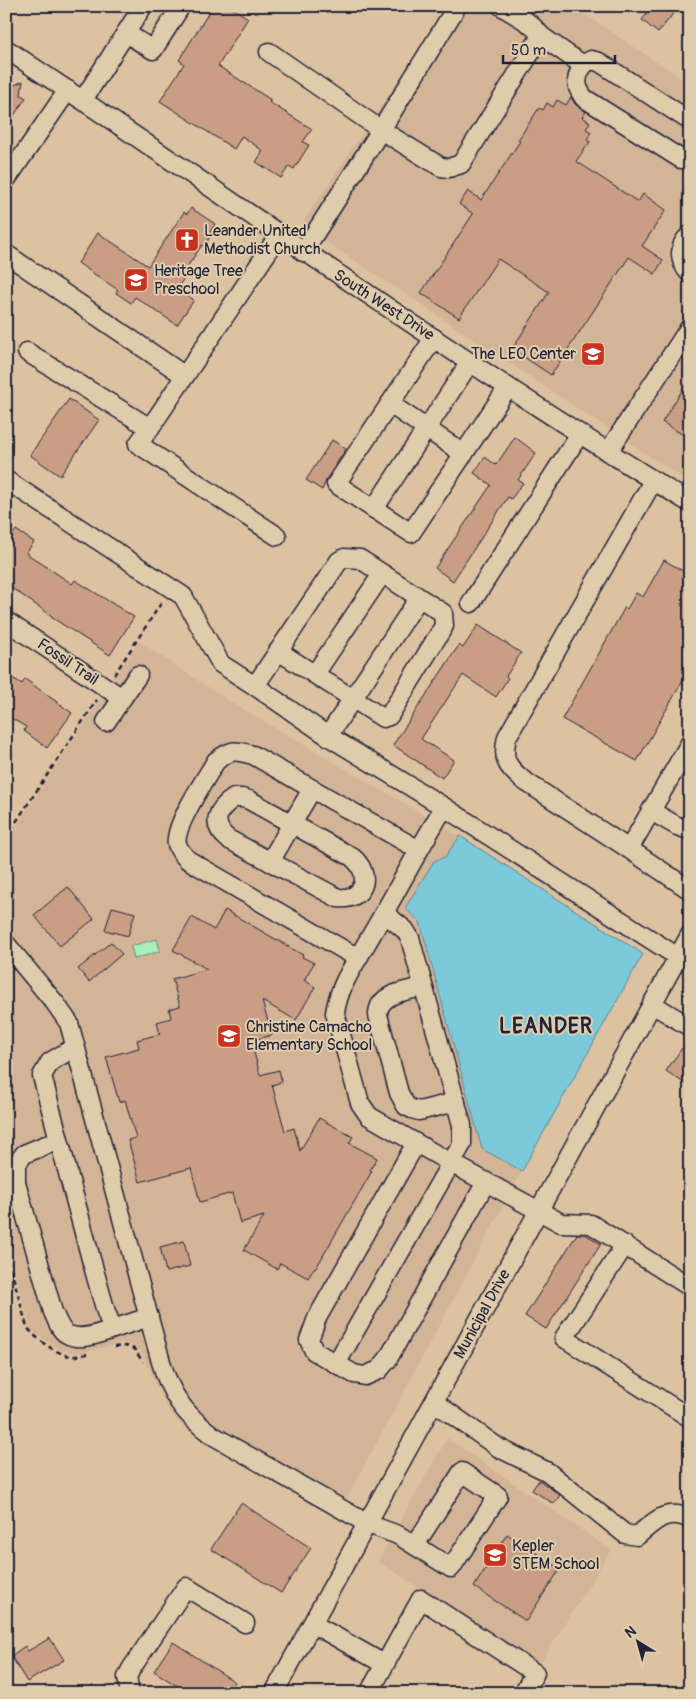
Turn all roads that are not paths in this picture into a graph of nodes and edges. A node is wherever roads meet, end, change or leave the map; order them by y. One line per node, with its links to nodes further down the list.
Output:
1 (143, 6): 5 (street)
2 (181, 6): 5 (street)
3 (457, 6): 13 (street)
4 (501, 6): 6 (street)
5 (126, 33): 11 (street)
6 (541, 36): 9 (street); 13 (street)
7 (6, 49): 10 (street, South West Drive)
8 (269, 52): 13 (street)
9 (583, 65): 12 (street); 14 (street)
10 (68, 90): 11 (street, South West Drive); 15 (street)
11 (83, 100): 16 (street, South West Drive)
12 (690, 121)
13 (381, 130): 18 (street)
14 (690, 158)
15 (6, 180)
16 (279, 235): 18 (street, South West Drive); 25 (street)
17 (690, 235): 20 (street)
18 (303, 252): 22 (street, South West Drive)
19 (6, 254): 25 (street)
20 (690, 274)
21 (690, 326): 31 (street)
22 (434, 338): 24 (street, South West Drive); 27 (street)
23 (27, 352): 28 (street)
24 (470, 362): 26 (street, South West Drive); 29 (street)
25 (185, 376): 28 (street)
26 (508, 388): 30 (street, South West Drive); 32 (street)
27 (390, 404): 29 (street); 36 (street)
28 (150, 428): 37 (street)
29 (427, 428): 32 (street); 36 (street)
30 (579, 435): 31 (street, South West Drive); 40 (street)
31 (608, 452): 34 (street, South West Drive)
32 (464, 454): 36 (street)
33 (6, 480): 45 (street)
34 (653, 480): 35 (street, South West Drive); 57 (street)
35 (690, 504)
36 (374, 509)
37 (277, 536)
38 (382, 574): 39 (street); 42 (street); 44 (street)
39 (419, 598): 47 (street); 47 (street)
40 (471, 603)
41 (6, 621): 46 (street, Fossil Trail)
42 (278, 651): 44 (street); 45 (street)
43 (138, 674): 46 (street)
44 (314, 674): 47 (street)
45 (255, 686): 49 (street)
46 (122, 698): 48 (street)
47 (353, 698): 49 (street)
48 (106, 722)
49 (328, 736): 52 (street)
50 (690, 743): 53 (street)
51 (312, 789): 54 (street); 56 (street); 64 (street)
52 (444, 807): 56 (street); 63 (street)
53 (651, 812): 55 (street); 57 (street)
54 (292, 824): 58 (street); 58 (street); 58 (street)
55 (690, 826)
56 (419, 850): 60 (street)
57 (629, 850): 59 (street)
58 (270, 862)
59 (690, 890)
60 (384, 912): 64 (street); 65 (street)
61 (690, 935): 63 (street, Municipal Drive)
62 (6, 944): 68 (street)
63 (678, 957): 66 (street, Municipal Drive)
64 (358, 958): 71 (street)
65 (423, 987): 69 (street); 69 (street)
66 (652, 1004): 67 (street); 74 (street, Municipal Drive)
67 (690, 1027)
68 (75, 1047): 70 (street); 77 (street)
69 (456, 1102): 72 (street)
70 (58, 1140): 78 (street); 78 (street)
71 (416, 1143): 72 (street); 79 (street)
72 (452, 1163): 73 (street); 79 (street)
73 (486, 1182): 74 (street); 79 (street)
74 (538, 1211): 75 (street); 80 (street, Municipal Drive)
75 (624, 1245): 76 (street); 81 (street)
76 (690, 1287)
77 (149, 1317): 78 (street); 83 (street)
78 (113, 1329)
79 (336, 1364)
80 (434, 1402): 82 (street); 83 (street, Municipal Drive)
81 (690, 1418)
82 (690, 1519)
83 (368, 1524): 84 (street); 86 (street, Municipal Drive)
84 (415, 1545): 84 (street)
85 (245, 1623): 88 (street)
86 (312, 1624): 87 (street); 89 (street, Municipal Drive)
87 (384, 1664): 90 (street); 91 (street)
88 (126, 1691)
89 (274, 1693)
90 (369, 1693)
91 (523, 1693)

